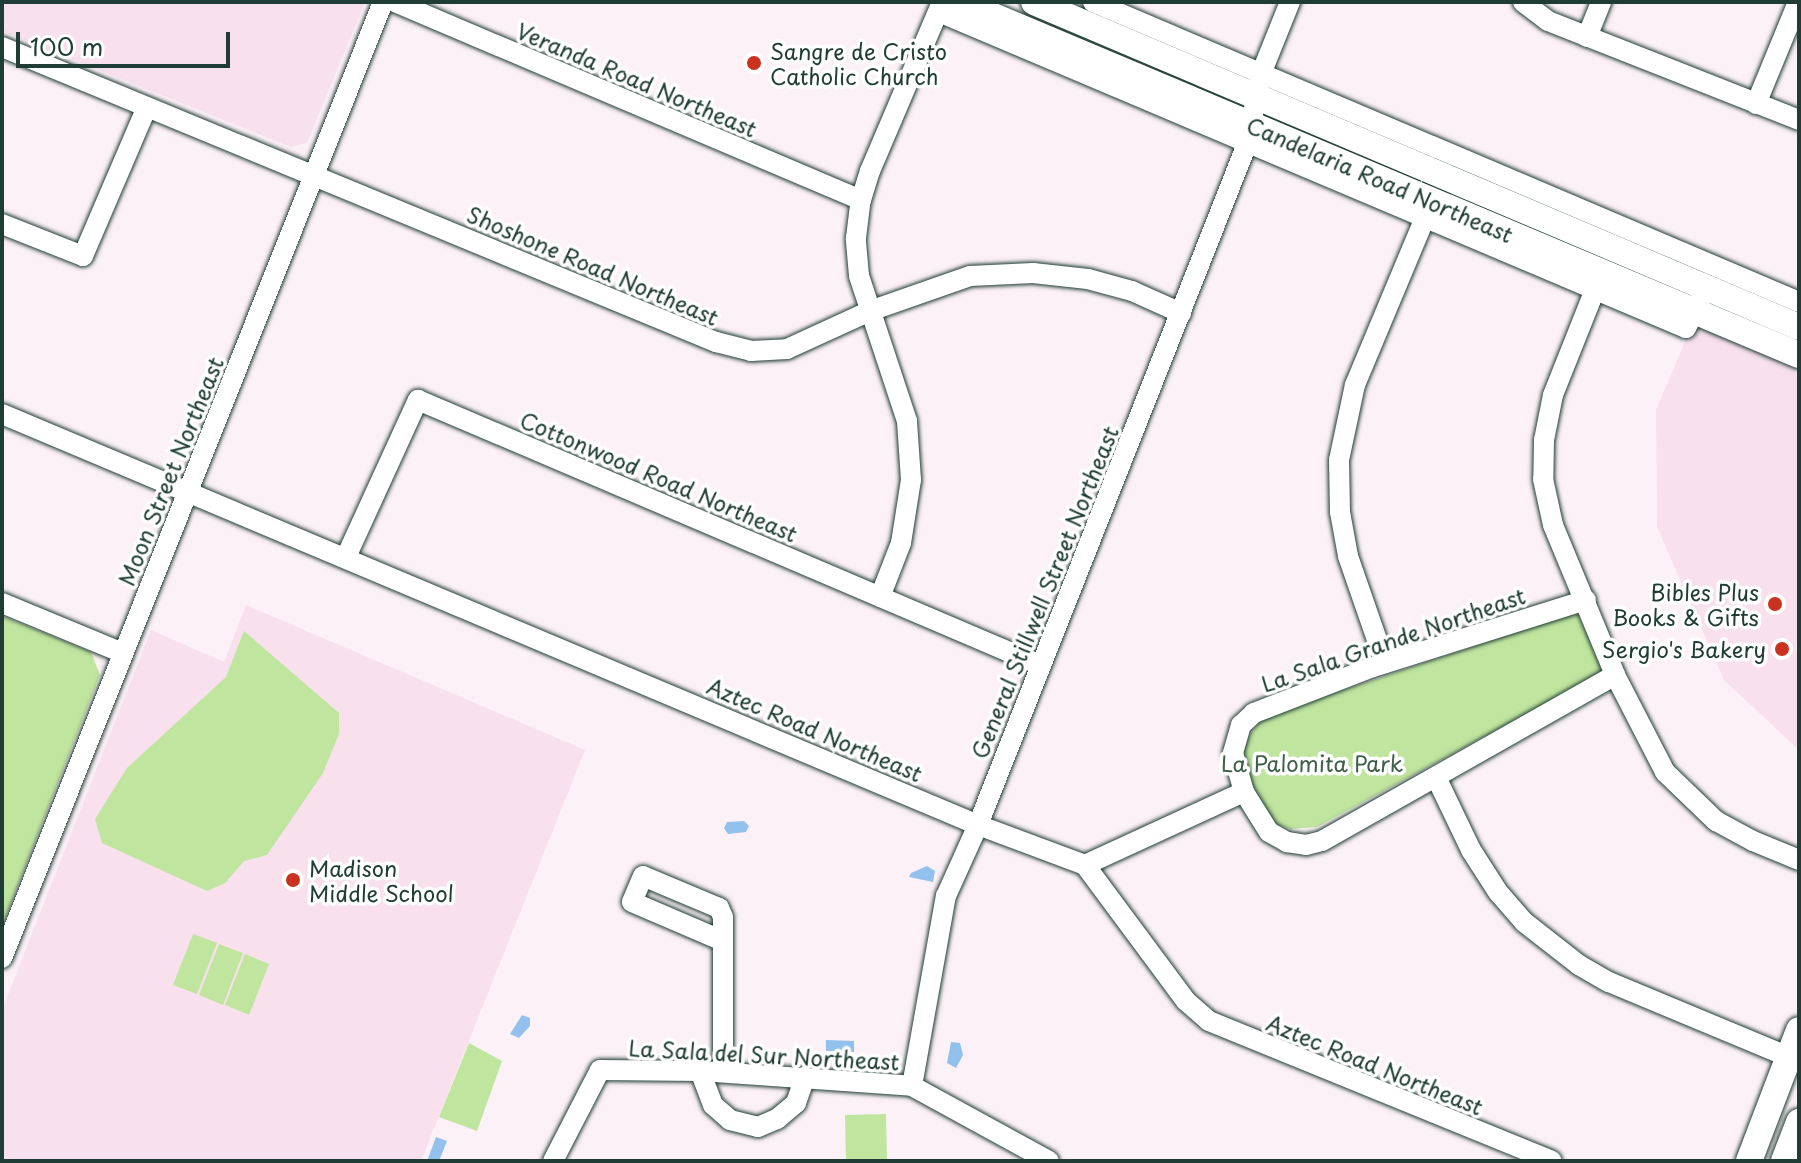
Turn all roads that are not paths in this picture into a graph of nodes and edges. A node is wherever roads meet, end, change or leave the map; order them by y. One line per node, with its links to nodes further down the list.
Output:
1 (383, 2): 17 (street, Moon Street Northeast)
2 (395, 2): 18 (street, Veranda Road Northeast)
3 (1034, 2): 12 (main road, Candelaria Road Northeast)
4 (1093, 2): 12 (street)
5 (1290, 2): 12 (street, General Stillwell Street Northeast)
6 (1523, 2): 10 (street)
7 (1601, 2): 10 (street)
8 (1798, 2): 13 (street)
9 (947, 5): 16 (main road, Candelaria Road Northeast); 18 (street)
10 (1587, 37): 13 (street)
11 (2, 47): 14 (street, Shoshone Road Northeast)
12 (1260, 85): 16 (street, General Stillwell Street Northeast); 21 (main road, Candelaria Road Northeast); 23 (street)
13 (1756, 104): 15 (street)
14 (147, 107): 17 (street, Shoshone Road Northeast); 20 (street)
15 (1799, 120)
16 (1249, 134): 19 (street); 25 (main road, Candelaria Road Northeast); 26 (street, General Stillwell Street Northeast)
17 (314, 174): 24 (street, Shoshone Road Northeast); 30 (street, Moon Street Northeast)
18 (861, 200): 24 (street)
19 (1424, 220): 22 (street); 36 (street)
20 (2, 224)
21 (1706, 287): 25 (street); 27 (main road, Candelaria Road Northeast)
22 (1594, 292): 25 (street); 33 (street)
23 (1799, 302)
24 (870, 311): 26 (street, Shoshone Road Northeast); 32 (street)
25 (1695, 312): 28 (main road, Candelaria Road Northeast)
26 (1181, 313): 37 (street, General Stillwell Street Northeast)
27 (1799, 327)
28 (1799, 355)
29 (2, 414): 30 (street, Aztec Road Northeast)
30 (189, 490): 31 (street, Aztec Road Northeast); 35 (street, Moon Street Northeast)
31 (346, 557): 32 (street, Cottonwood Road Northeast); 41 (street, Aztec Road Northeast)
32 (880, 597): 37 (street, Cottonwood Road Northeast)
33 (1586, 600): 36 (street, La Sala Grande Northeast); 38 (street)
34 (2, 603): 35 (street)
35 (123, 653): 45 (street, Moon Street Northeast)
36 (1385, 663): 40 (street, La Sala Grande Northeast)
37 (1040, 665): 41 (street, General Stillwell Street Northeast)
38 (1615, 675): 39 (street, La Sala Grande Northeast); 42 (street)
39 (1436, 777): 40 (street, La Sala Grande Northeast); 47 (street)
40 (1244, 792): 43 (street)
41 (978, 825): 43 (street, Aztec Road Northeast); 51 (street, General Stillwell Street Northeast)
42 (1799, 860)
43 (1085, 865): 55 (street, Aztec Road Northeast)
44 (723, 941): 49 (street)
45 (2, 958)
46 (1799, 1030): 47 (main road)
47 (1794, 1059): 56 (main road)
48 (700, 1071): 49 (street, La Sala del Sur Northeast); 50 (street); 53 (street, La Sala del Sur Northeast)
49 (723, 1072): 50 (street, La Sala del Sur Northeast)
50 (805, 1077): 51 (street, La Sala del Sur Northeast)
51 (912, 1086): 54 (street, La Sala del Sur Northeast)
52 (1799, 1122): 57 (main road)
53 (553, 1161)
54 (1049, 1161)
55 (1552, 1161)
56 (1749, 1161)
57 (1784, 1161)

